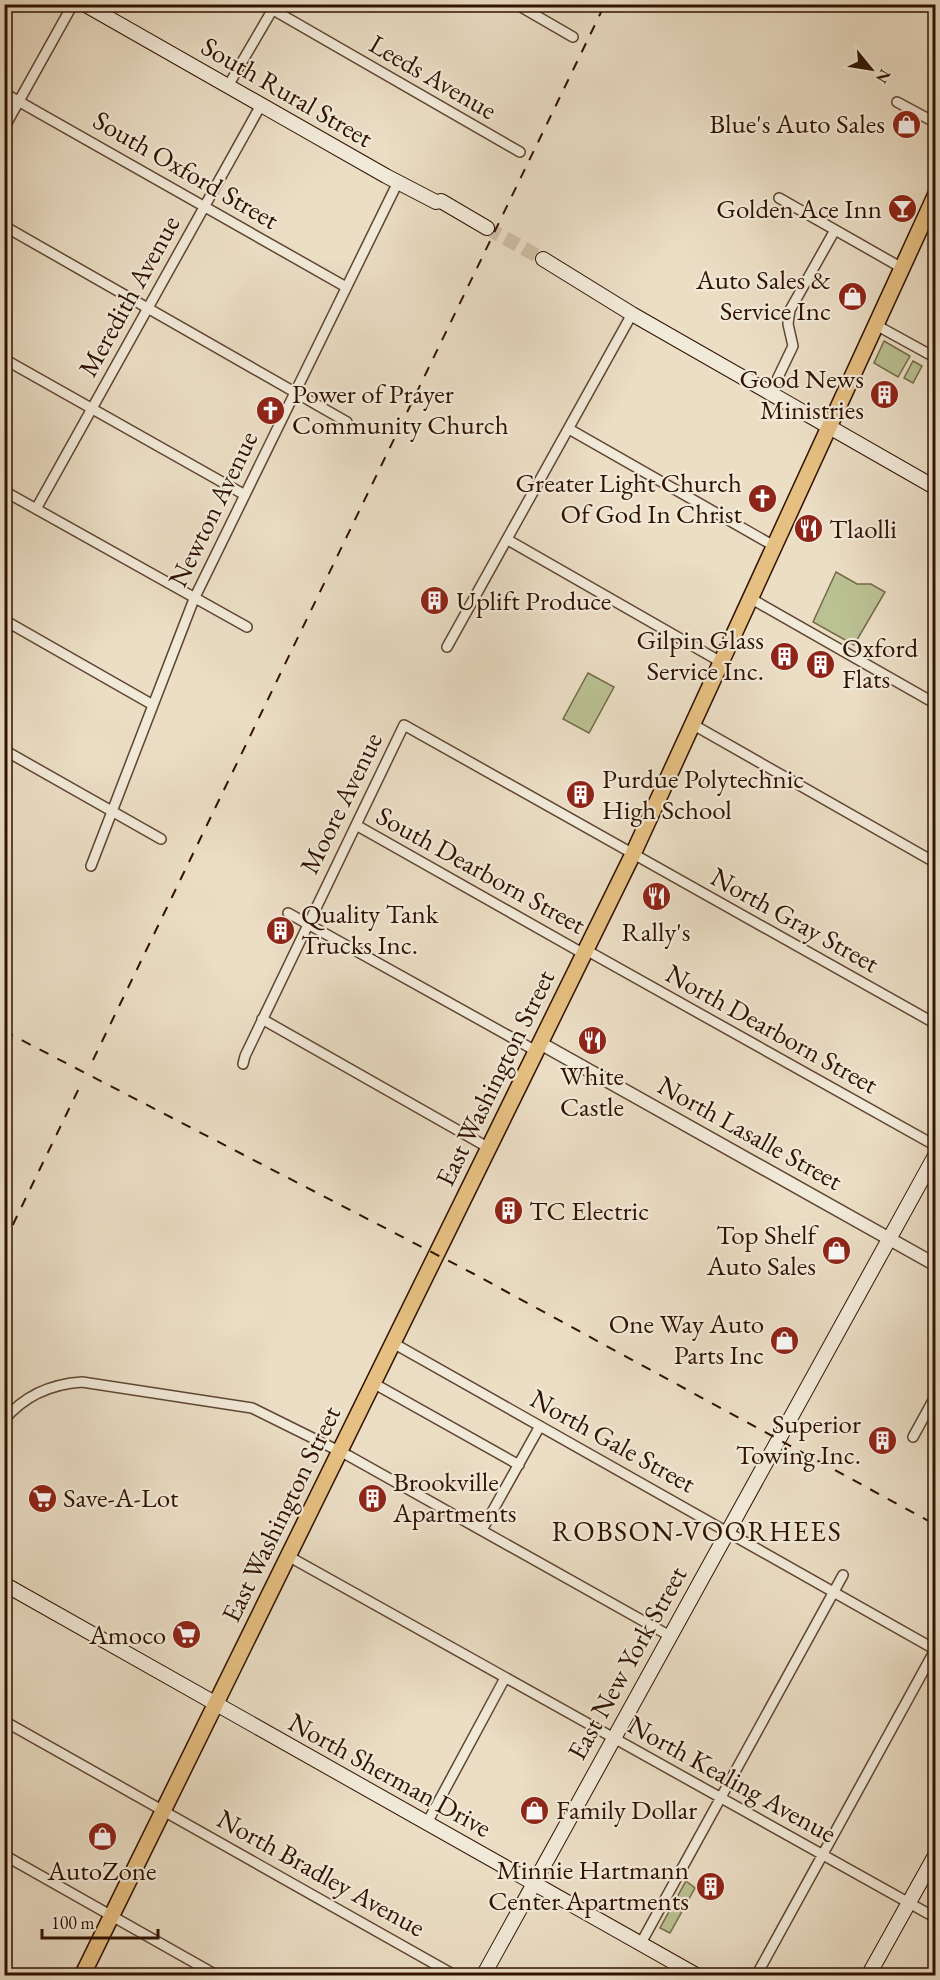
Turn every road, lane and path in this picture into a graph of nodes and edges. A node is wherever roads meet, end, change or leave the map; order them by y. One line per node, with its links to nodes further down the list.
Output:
1 (73, 4): 9 (street)
2 (84, 4): 7 (main road, South Rural Street)
3 (263, 4): 5 (street, Leeds Avenue)
4 (516, 4): 6 (street)
5 (274, 7): 7 (street); 14 (street, Leeds Avenue)
6 (573, 37)
7 (228, 86): 11 (main road, South Rural Street)
8 (4, 93): 9 (street, South Oxford Street)
9 (19, 101): 13 (street); 18 (street, South Oxford Street)
10 (897, 102): 12 (street)
11 (261, 105): 15 (main road, South Rural Street); 18 (street, Meredith Avenue)
12 (936, 123)
13 (4, 128)
14 (520, 152)
15 (398, 182): 21 (main road, South Rural Street); 25 (street, Newton Avenue)
16 (936, 194): 19 (main road, East Washington Street)
17 (779, 198): 22 (street)
18 (204, 206): 25 (street, South Oxford Street); 26 (street, Meredith Avenue)
19 (930, 223): 24 (main road, East Washington Street)
20 (4, 226): 26 (street)
21 (486, 230)
22 (835, 230): 24 (street); 32 (street)
23 (541, 262): 27 (main road)
24 (902, 268): 28 (main road, East Washington Street)
25 (346, 287): 31 (street, Newton Avenue)
26 (148, 308): 31 (street); 33 (street, Meredith Avenue)
27 (632, 314): 32 (main road); 36 (street)
28 (876, 325): 29 (street); 35 (main road, East Washington Street)
29 (936, 358)
30 (4, 359): 33 (street)
31 (296, 392): 34 (street); 39 (street, Newton Avenue)
32 (770, 394): 35 (main road)
33 (92, 408): 39 (street); 40 (street, Meredith Avenue)
34 (347, 422)
35 (829, 427): 37 (main road); 42 (main road, East Washington Street)
36 (569, 429): 41 (street); 42 (street)
37 (936, 488)
38 (4, 491): 40 (street)
39 (245, 495): 44 (street, Newton Avenue)
40 (36, 509): 44 (street)
41 (508, 540): 47 (street); 48 (street)
42 (774, 546): 43 (main road, East Washington Street)
43 (750, 598): 48 (main road, East Washington Street); 49 (street)
44 (194, 599): 46 (street); 50 (street, Newton Avenue)
45 (4, 620): 50 (street)
46 (247, 627)
47 (447, 647)
48 (721, 662): 51 (main road, East Washington Street)
49 (936, 704)
50 (153, 705): 54 (street, Newton Avenue)
51 (692, 724): 57 (main road, East Washington Street); 58 (street)
52 (404, 725): 55 (street, Moore Avenue); 57 (street, North Gray Street)
53 (4, 750): 54 (street)
54 (112, 811): 56 (street); 59 (street, Newton Avenue)
55 (356, 825): 61 (street, Moore Avenue); 62 (street, South Dearborn Street)
56 (161, 839)
57 (633, 854): 62 (main road, East Washington Street); 64 (street, North Gray Street)
58 (936, 863)
59 (91, 866)
60 (288, 913): 61 (street)
61 (308, 924): 63 (street, Moore Avenue); 65 (street)
62 (585, 952): 65 (main road, East Washington Street); 67 (street, North Dearborn Street)
63 (262, 1019): 66 (street, Moore Avenue); 68 (street)
64 (936, 1024)
65 (538, 1047): 68 (main road, East Washington Street); 70 (street, North Lasalle Street)
66 (243, 1064)
67 (936, 1146)
68 (489, 1148): 72 (main road, East Washington Street)
69 (936, 1154): 70 (main road, East New York Street)
70 (889, 1239): 71 (street, North Lasalle Street); 81 (main road, East New York Street)
71 (936, 1265)
72 (393, 1343): 73 (main road, East Washington Street); 76 (street, North Gale Street)
73 (373, 1383): 78 (main road, East Washington Street); 79 (street)
74 (936, 1395): 77 (street)
75 (4, 1420): 78 (street)
76 (540, 1426): 79 (street); 81 (street, North Gale Street)
77 (913, 1437)
78 (340, 1451): 80 (street); 82 (main road, East Washington Street)
79 (519, 1465): 80 (street)
80 (482, 1530): 86 (street)
81 (727, 1531): 85 (street, North Gale Street); 86 (main road, East New York Street)
82 (288, 1556): 88 (street, North Kealing Avenue); 89 (main road, East Washington Street)
83 (843, 1575): 85 (street)
84 (4, 1584): 89 (main road, North Sherman Drive)
85 (833, 1592): 87 (street, North Gale Street); 92 (street)
86 (670, 1636): 91 (main road, East New York Street)
87 (935, 1650): 97 (street)
88 (506, 1678): 91 (street, North Kealing Avenue); 94 (street)
89 (216, 1703): 93 (main road, East Washington Street); 94 (main road, North Sherman Drive)
90 (4, 1721): 93 (street, North Bradley Avenue)
91 (614, 1739): 92 (street, North Kealing Avenue); 98 (main road, East New York Street)
92 (719, 1799): 97 (street, North Kealing Avenue); 102 (street)
93 (163, 1810): 100 (main road, East Washington Street); 105 (street, North Bradley Avenue)
94 (426, 1823): 98 (main road, North Sherman Drive)
95 (936, 1854): 99 (main road)
96 (4, 1855): 100 (street)
97 (822, 1856): 99 (street, North Kealing Avenue); 108 (street)
98 (535, 1884): 102 (main road, North Sherman Drive); 106 (main road, East New York Street)
99 (908, 1903): 101 (street, North Kealing Avenue); 109 (main road)
100 (111, 1916): 103 (main road, East Washington Street); 104 (street)
101 (936, 1918)
102 (641, 1943): 107 (main road, North Sherman Drive)
103 (82, 1976)
104 (218, 1976)
105 (456, 1976)
106 (483, 1976)
107 (699, 1976)
108 (756, 1976)
109 (868, 1976)

